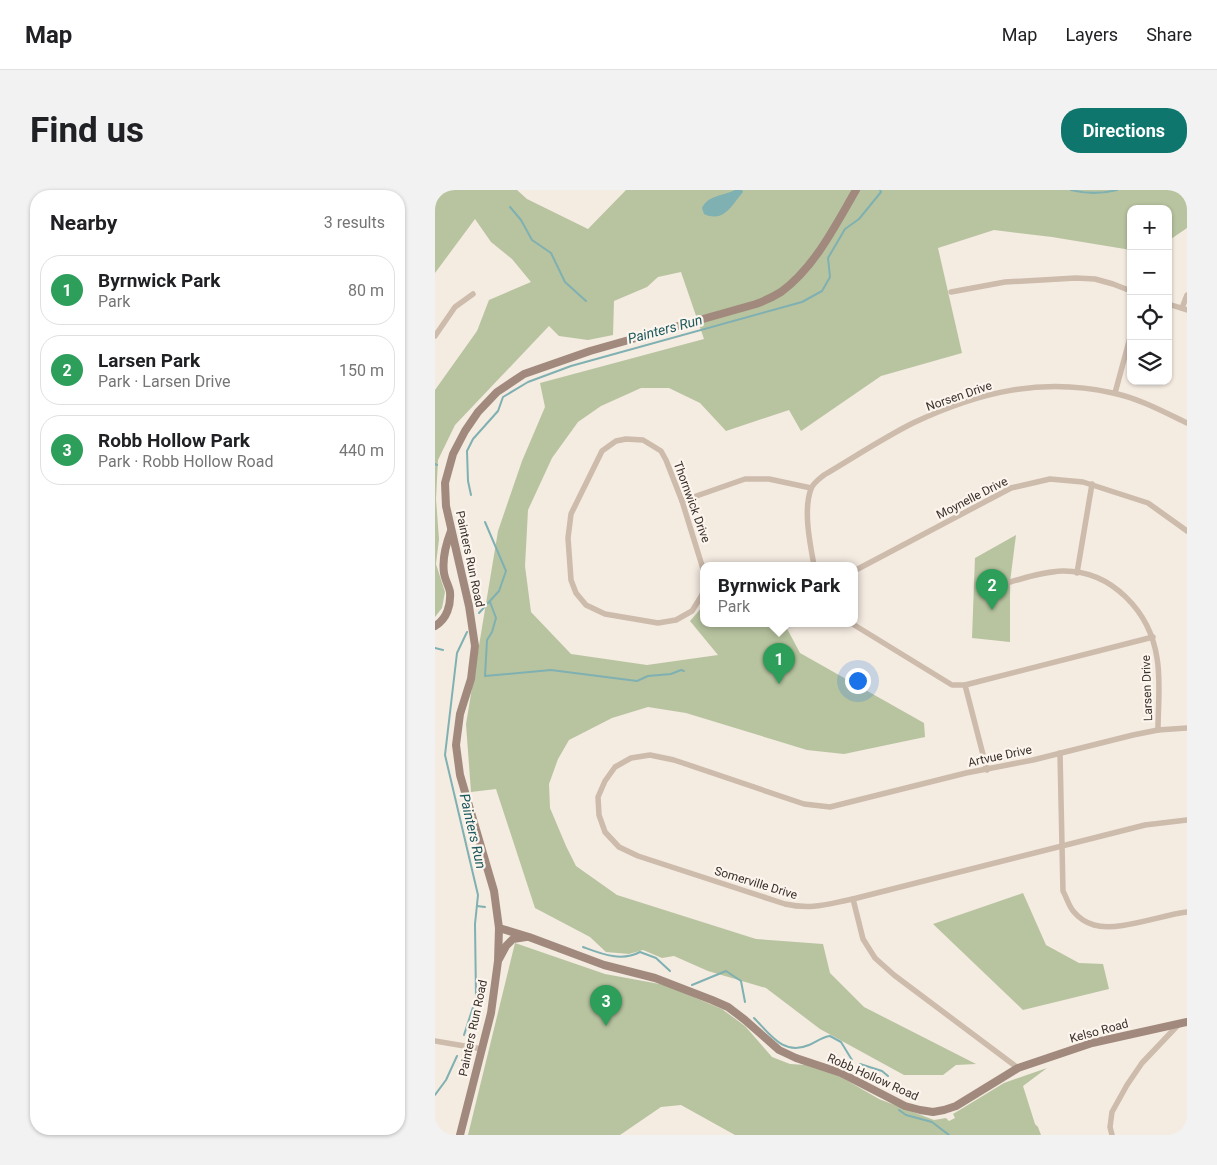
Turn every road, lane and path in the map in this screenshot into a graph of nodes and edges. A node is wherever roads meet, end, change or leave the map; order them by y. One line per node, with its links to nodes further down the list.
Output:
1 (857, 190): 15 (street, Painters Run Road)
2 (1127, 289): 3 (street)
3 (951, 292)
4 (473, 294): 8 (street)
5 (1187, 295): 7 (street)
6 (1172, 305): 7 (street)
7 (1185, 309)
8 (435, 336)
9 (1129, 340): 10 (street)
10 (1115, 393): 11 (street, Norsen Drive); 13 (street, Norsen Drive)
11 (1187, 422)
12 (1092, 484): 16 (street, Moynelle Drive); 19 (street, Moynelle Drive); 20 (street)
13 (811, 488): 14 (street); 18 (street)
14 (682, 501): 17 (street, Thornwick Drive); 22 (street, Thornwick Drive)
15 (451, 531): 23 (street); 36 (street, Painters Run Road)
16 (1187, 531)
17 (701, 562)
18 (814, 562)
19 (858, 569)
20 (1077, 573): 21 (street, Larsen Drive); 25 (street, Larsen Drive)
21 (1010, 582)
22 (700, 598)
23 (435, 626)
24 (858, 627): 26 (street)
25 (1153, 638): 26 (street); 28 (street, Larsen Drive)
26 (965, 685): 30 (street)
27 (1187, 728): 28 (street, Artvue Drive)
28 (1158, 730): 29 (street, Artvue Drive)
29 (1060, 753): 30 (street, Artvue Drive); 33 (street)
30 (987, 770): 31 (street, Artvue Drive)
31 (818, 806): 34 (street, Somerville Drive)
32 (1187, 820): 33 (street, Somerville Drive)
33 (1062, 845): 34 (street, Somerville Drive); 35 (street)
34 (853, 898): 42 (street)
35 (1187, 912)
36 (499, 928): 37 (street, Robb Hollow Road); 38 (street, Painters Run Road)
37 (529, 937): 38 (street); 42 (street, Robb Hollow Road)
38 (498, 961): 41 (street, Painters Run Road)
39 (1183, 1022): 42 (street, Kelso Road); 44 (street)
40 (435, 1040): 41 (street)
41 (482, 1049): 43 (street, Painters Run Road)
42 (1018, 1068)
43 (460, 1135)
44 (1113, 1135)

